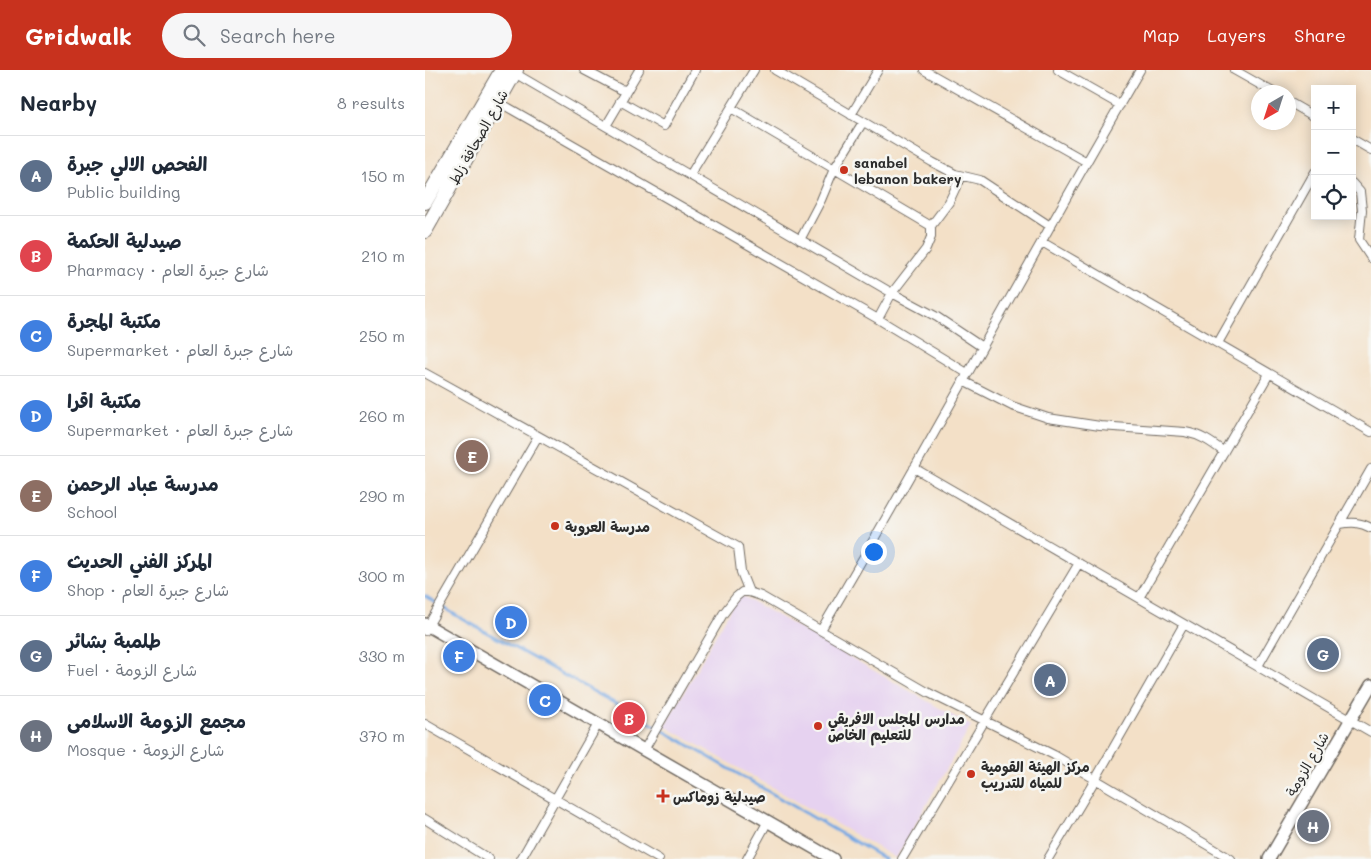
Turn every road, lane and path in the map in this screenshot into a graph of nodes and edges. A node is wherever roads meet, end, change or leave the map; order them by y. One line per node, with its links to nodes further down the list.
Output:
1 (584, 70): 13 (street)
2 (639, 70): 13 (street)
3 (695, 70): 15 (street)
4 (754, 70): 18 (street)
5 (775, 70): 19 (street)
6 (924, 70): 25 (street)
7 (1058, 70): 16 (street)
8 (1141, 70): 16 (street)
9 (1234, 70): 12 (street)
10 (510, 71): 14 (highway, شارع الصحافة زلط); 22 (street)
11 (876, 71): 19 (street)
12 (1261, 85)
13 (627, 90): 15 (street)
14 (492, 98): 31 (highway, شارع الصحافة زلط); 34 (highway, شارع الصحافة زلط); 39 (street)
15 (620, 101): 22 (street)
16 (1120, 105): 25 (street)
17 (1296, 106): 20 (street)
18 (731, 108): 26 (street); 27 (street)
19 (851, 115): 21 (street)
20 (1311, 115)
21 (863, 122): 26 (street); 29 (street)
22 (606, 126): 27 (street)
23 (1356, 141): 24 (street)
24 (1371, 150)
25 (1087, 162): 33 (street)
26 (834, 169): 32 (street); 35 (street)
27 (690, 175): 35 (street)
28 (1313, 175): 40 (street)
29 (961, 176): 32 (street); 33 (street)
30 (1356, 188): 37 (street)
31 (425, 202)
32 (931, 226): 38 (street)
33 (1050, 226): 36 (street)
34 (425, 231)
35 (800, 240): 38 (street)
36 (1042, 242): 40 (street); 41 (street)
37 (1371, 258)
38 (892, 294): 39 (street); 41 (street)
39 (878, 319): 43 (street)
40 (1218, 344): 44 (street)
41 (982, 346): 43 (street)
42 (425, 373): 47 (street)
43 (967, 373): 45 (street)
44 (1269, 374): 46 (street); 48 (street)
45 (963, 381): 48 (street); 49 (street)
46 (1371, 432)
47 (538, 436): 54 (street); 57 (street)
48 (1224, 452): 55 (street)
49 (914, 468): 53 (street); 58 (street)
50 (1371, 469): 51 (street)
51 (1340, 524): 52 (street); 59 (street)
52 (1371, 528)
53 (1079, 563): 55 (street); 62 (street)
54 (749, 592): 58 (street); 66 (street)
55 (1139, 598): 56 (street)
56 (1184, 624): 59 (street); 67 (street)
57 (426, 627): 64 (main road)
58 (821, 630): 62 (street)
59 (1258, 666): 61 (street)
60 (1371, 685): 61 (main road, شارع الزومة)
61 (1351, 720): 65 (street); 79 (main road, شارع الزومة)
62 (984, 722): 67 (street); 76 (street)
63 (425, 724): 68 (street)
64 (599, 724): 66 (main road); 68 (street)
65 (1371, 732)
66 (644, 750): 70 (main road)
67 (1095, 780): 77 (street); 78 (street)
68 (554, 800): 72 (street); 73 (street)
69 (425, 819): 71 (street)
70 (768, 821): 74 (street); 75 (main road)
71 (489, 859)
72 (521, 859)
73 (659, 859)
74 (747, 859)
75 (833, 859)
76 (902, 859)
77 (1048, 859)
78 (1231, 859)
79 (1269, 859)

